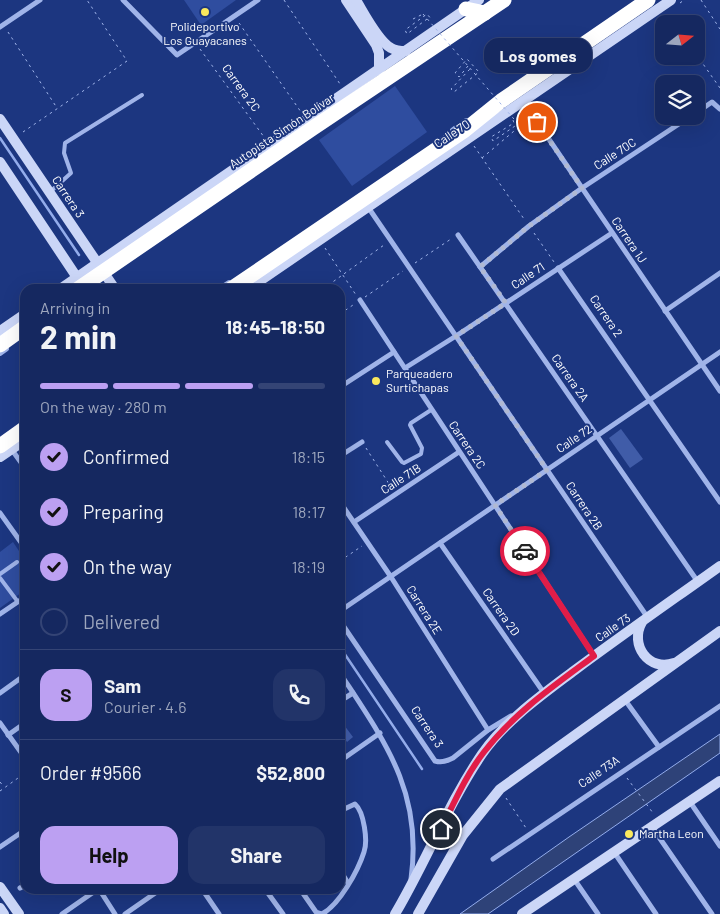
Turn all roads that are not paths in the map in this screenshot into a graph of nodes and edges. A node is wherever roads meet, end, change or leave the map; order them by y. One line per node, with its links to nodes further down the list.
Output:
1 (40, 0): 11 (street)
2 (123, 0): 3 (street)
3 (258, 0)
4 (346, 0): 15 (street)
5 (356, 0): 13 (street)
6 (504, 0): 9 (highway, Autopista Simón Bolívar)
7 (648, 0): 18 (highway)
8 (671, 0): 19 (street, Calle 70)
9 (482, 7): 10 (highway); 12 (highway, Autopista Simón Bolívar)
10 (464, 10): 12 (highway); 13 (street)
11 (2, 26)
12 (462, 29): 17 (highway, Autopista Simón Bolívar)
13 (406, 51): 15 (street)
14 (417, 65): 25 (lane)
15 (379, 70): 17 (street)
16 (142, 95): 30 (lane)
17 (349, 97): 25 (highway, Autopista Simón Bolívar); 25 (highway)
18 (501, 101): 27 (highway); 41 (highway)
19 (523, 101): 27 (street, Calle 70); 29 (street, Carrera 1J)
20 (705, 107): 21 (street)
21 (720, 109)
22 (468, 118): 26 (lane)
23 (0, 119): 30 (street, Carrera 3)
24 (677, 125): 29 (street, Calle 70C)
25 (312, 127): 36 (highway, Autopista Simón Bolívar); 36 (street)
26 (445, 135)
27 (471, 141): 31 (street, Calle 70)
28 (0, 162): 38 (street)
29 (582, 188): 32 (street, Carrera 1J); 34 (street, Calle 70C)
30 (50, 192): 36 (street, Carrera 3)
31 (368, 207): 42 (street, Calle 70); 49 (street, Carrera 2B)
32 (612, 233): 35 (street, Calle 71); 45 (street, Carrera 1J)
33 (458, 235): 34 (street, Carrera 2A)
34 (480, 267): 44 (street, Carrera 2A)
35 (558, 268): 44 (street, Calle 71); 58 (street, Carrera 2)
36 (105, 273): 39 (highway, Autopista Simón Bolívar); 40 (street, Carrera 3)
37 (720, 273): 45 (street)
38 (80, 284)
39 (83, 284)
40 (112, 284)
41 (232, 284)
42 (255, 284)
43 (360, 300): 51 (street, Carrera 2C)
44 (506, 303): 49 (street, Calle 71); 61 (street, Carrera 2A)
45 (665, 310): 54 (street, Carrera 1J)
46 (20, 317): 47 (street)
47 (0, 331)
48 (20, 332): 50 (highway)
49 (456, 336): 55 (street, Calle 71); 70 (street, Carrera 2B)
50 (6, 345): 53 (lane)
51 (394, 352): 55 (street, Carrera 2C); 56 (street)
52 (720, 352): 54 (street, Calle 72)
53 (0, 354)
54 (702, 364): 57 (street, Carrera 1J); 58 (street, Calle 72)
55 (405, 368): 59 (street, Carrera 2C)
56 (345, 384)
57 (720, 390)
58 (648, 401): 61 (street, Calle 72); 71 (street, Carrera 2)
59 (431, 410): 64 (lane); 66 (street, Carrera 2C)
60 (20, 428): 65 (highway)
61 (597, 436): 70 (street, Calle 72); 82 (street, Carrera 2A)
62 (20, 442): 65 (street)
63 (362, 442): 67 (street)
64 (386, 442)
65 (6, 447): 68 (street); 69 (street)
66 (459, 452): 72 (street, Carrera 2C); 75 (street, Calle 71B)
67 (345, 453)
68 (0, 457)
69 (20, 462)
70 (547, 470): 72 (street, Calle 72); 86 (street, Carrera 2B)
71 (720, 502)
72 (495, 505): 77 (street, Calle 72); 89 (street, Carrera 2C)
73 (345, 509): 75 (street, Carrera 2E)
74 (0, 513): 76 (street)
75 (354, 522): 81 (street, Carrera 2E)
76 (20, 541)
77 (440, 543): 81 (street, Calle 72); 95 (street, Carrera 2D)
78 (17, 562): 80 (lane)
79 (720, 566): 82 (street, Calle 73)
80 (0, 576): 83 (lane)
81 (391, 577): 84 (street, Calle 72); 102 (street, Carrera 2E)
82 (698, 582): 86 (street, Calle 73)
83 (18, 602): 85 (street)
84 (345, 608)
85 (0, 614)
86 (645, 620): 89 (street, Calle 73); 90 (street)
87 (345, 628): 102 (street, Carrera 3)
88 (720, 631): 90 (street)
89 (594, 656): 95 (street, Calle 73)
90 (676, 662): 97 (street)
91 (20, 679): 93 (street)
92 (345, 681): 94 (street)
93 (0, 693)
94 (353, 693): 96 (street); 103 (street)
95 (544, 693): 99 (street, Calle 73)
96 (345, 698)
97 (625, 700): 105 (street); 139 (street)
98 (720, 706): 105 (street, Calle 73A)
99 (524, 711): 102 (street, Carrera 3); 122 (street, Calle 73)
100 (0, 723): 104 (street)
101 (20, 727): 104 (street)
102 (488, 730)
103 (380, 733): 107 (street); 122 (street)
104 (8, 735): 106 (street)
105 (659, 747): 116 (street, Calle 73A)
106 (20, 751)
107 (345, 758)
108 (720, 781): 109 (street)
109 (690, 802): 111 (street); 113 (street)
110 (345, 809): 119 (street)
111 (654, 822): 115 (street); 143 (street)
112 (20, 833): 114 (street)
113 (720, 846)
114 (0, 847)
115 (614, 852): 118 (street); 142 (street)
116 (493, 859)
117 (345, 878): 119 (street)
118 (574, 879): 140 (street); 141 (street)
119 (348, 883): 121 (street)
120 (0, 886): 132 (street)
121 (345, 887)
122 (409, 891): 138 (street, Calle 73)
123 (92, 894): 133 (street)
124 (102, 894): 134 (street)
125 (154, 894): 135 (street)
126 (205, 894): 136 (street)
127 (269, 894): 137 (street)
128 (303, 894): 129 (street)
129 (340, 894)
130 (0, 908): 131 (street)
131 (4, 914)
132 (19, 914)
133 (62, 914)
134 (115, 914)
135 (125, 914)
136 (219, 914)
137 (283, 914)
138 (395, 914)
139 (418, 914)
140 (522, 914)
141 (598, 914)
142 (656, 914)
143 (712, 914)

